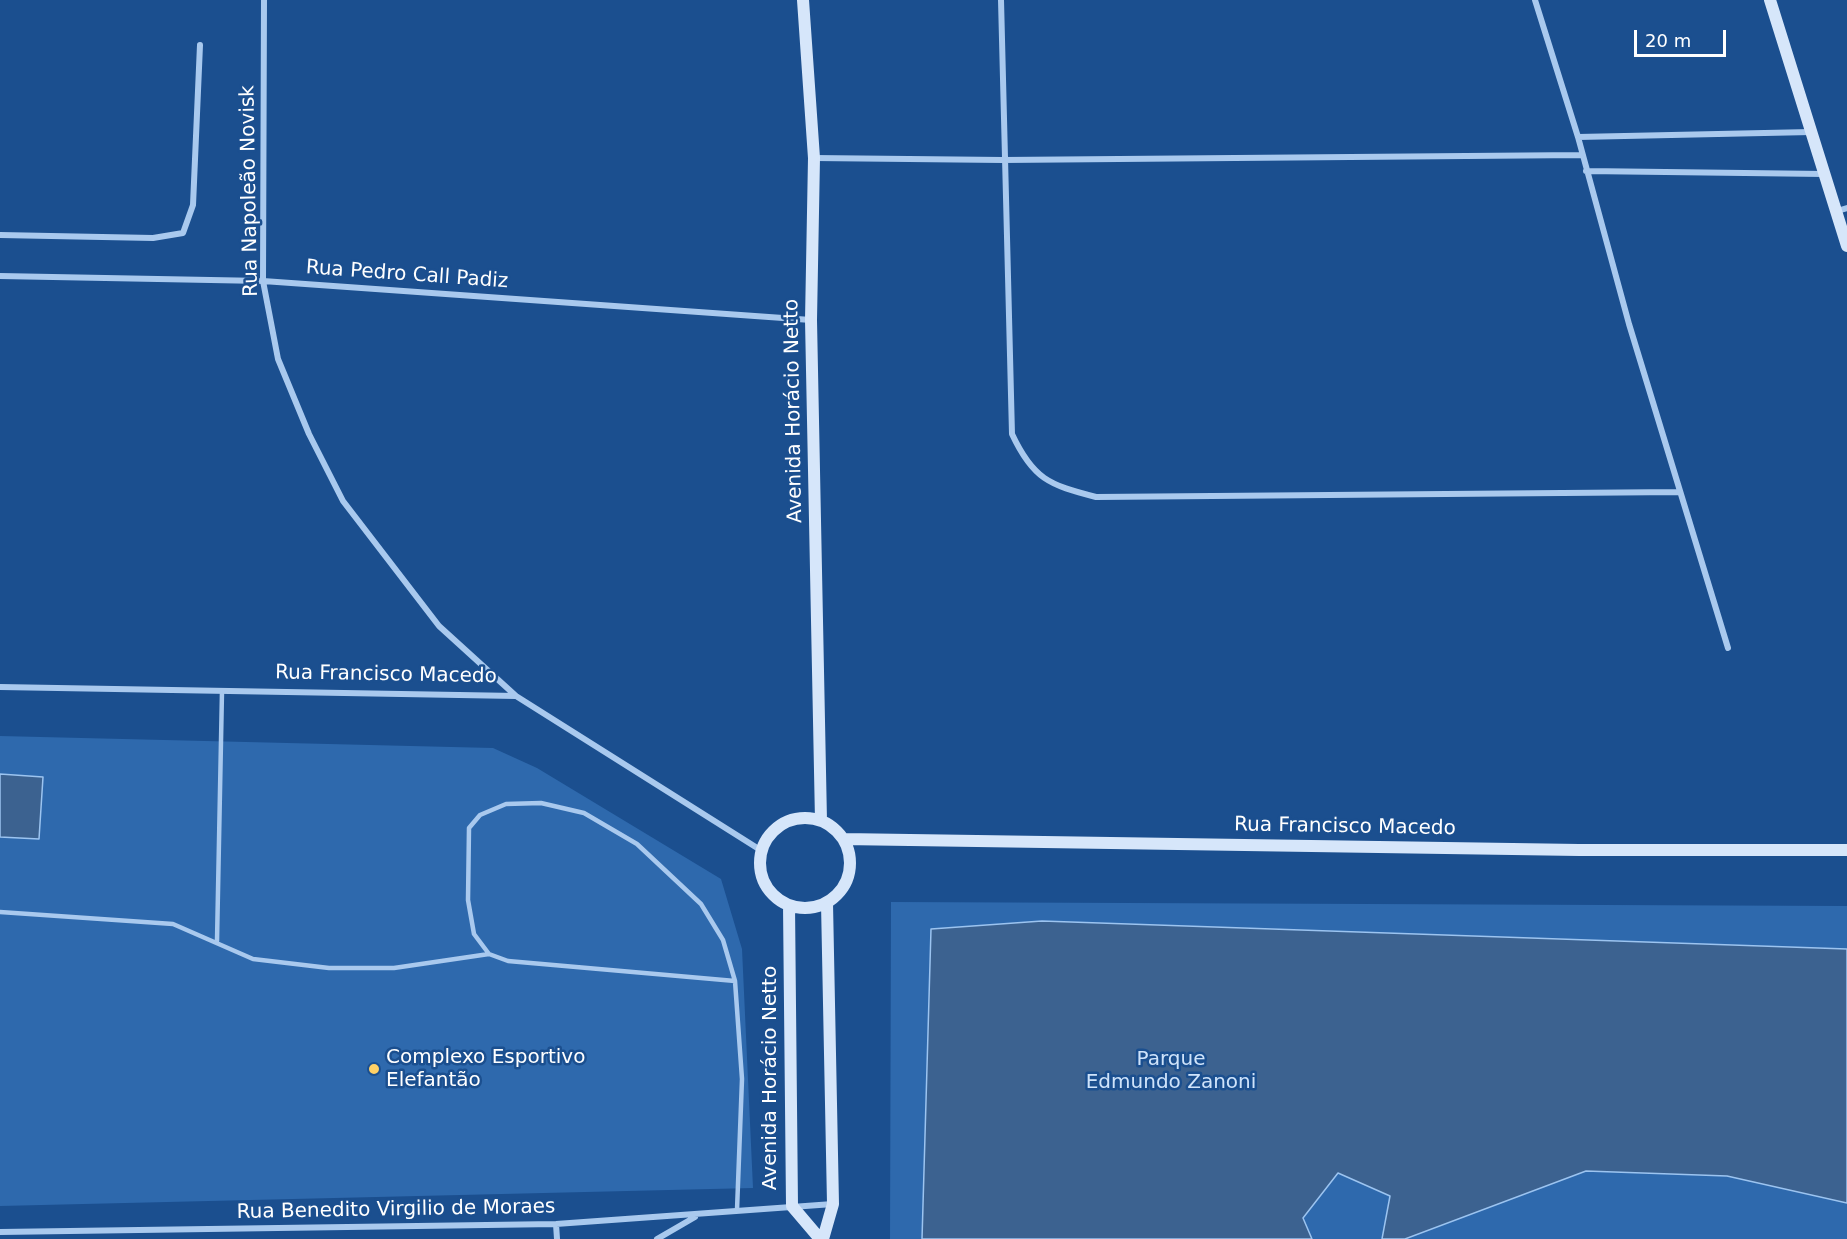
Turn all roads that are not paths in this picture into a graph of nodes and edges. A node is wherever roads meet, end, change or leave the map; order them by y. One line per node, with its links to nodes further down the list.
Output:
1 (264, 0): 18 (street, Rua Napoleão Novisk)
2 (803, 0): 10 (main road, Avenida Horácio Netto)
3 (1001, 0): 11 (street)
4 (1534, 0): 8 (street)
5 (1770, 0): 7 (main road)
6 (200, 45): 15 (street)
7 (1810, 132): 8 (street); 13 (main road)
8 (1578, 137): 9 (street)
9 (1582, 155): 11 (street); 12 (street)
10 (814, 158): 11 (street); 19 (main road, Avenida Horácio Netto)
11 (1003, 160): 20 (street)
12 (1586, 171): 13 (street); 20 (street)
13 (1824, 174): 14 (main road)
14 (1842, 209): 16 (main road)
15 (0, 235)
16 (1847, 246)
17 (0, 276): 18 (street, Rua Pedro Call Padiz)
18 (263, 281): 19 (street, Rua Pedro Call Padiz); 24 (street, Rua Napoleão Novisk)
19 (811, 320): 25 (main road, Avenida Horácio Netto)
20 (1679, 492): 21 (street)
21 (1728, 648)
22 (0, 687): 23 (street, Rua Francisco Macedo)
23 (222, 691): 24 (street, Rua Francisco Macedo); 32 (lane)
24 (516, 696): 28 (street, Rua Francisco Macedo)
25 (821, 821): 26 (main road); 28 (main road)
26 (843, 839): 27 (main road, Rua Francisco Macedo); 29 (main road)
27 (1847, 850)
28 (762, 851): 30 (main road)
29 (827, 903): 30 (main road); 35 (main road, Avenida Horácio Netto)
30 (789, 906): 36 (main road, Avenida Horácio Netto)
31 (0, 912): 32 (lane)
32 (217, 941): 33 (lane)
33 (489, 954): 34 (lane); 34 (lane)
34 (735, 981): 37 (lane)
35 (833, 1203): 36 (street, Rua Benedito Virgilio de Moraes); 43 (main road, Avenida Horácio Netto)
36 (792, 1206): 37 (street, Rua Benedito Virgilio de Moraes); 43 (main road, Avenida Horácio Netto)
37 (737, 1210): 38 (street, Rua Benedito Virgilio de Moraes)
38 (699, 1215): 39 (street, Rua Benedito Virgilio de Moraes); 42 (street)
39 (556, 1224): 40 (street, Rua Benedito Virgilio de Moraes); 41 (street)
40 (0, 1232)
41 (557, 1239)
42 (657, 1239)
43 (821, 1239)

